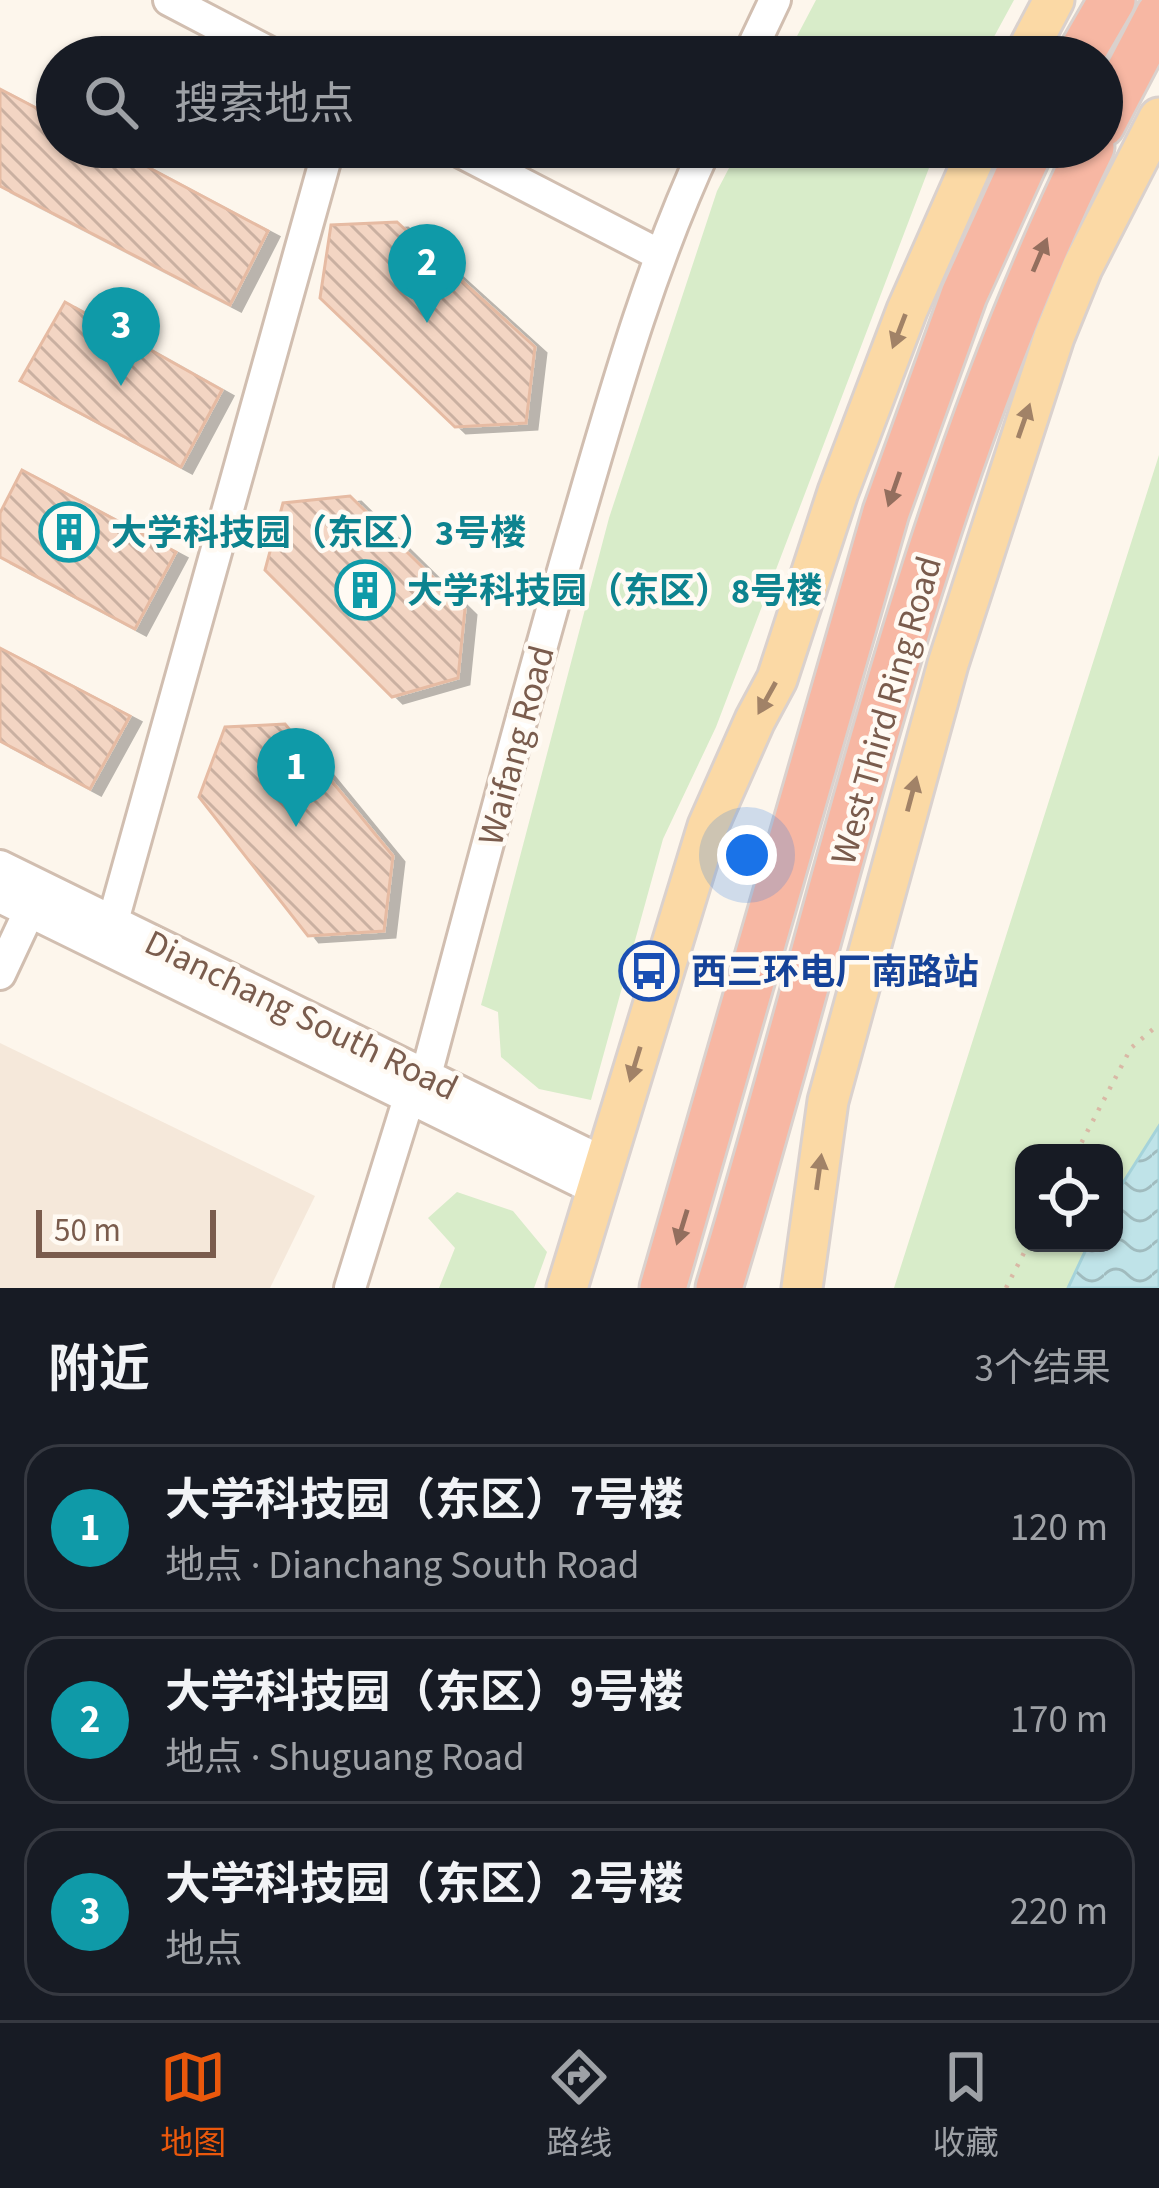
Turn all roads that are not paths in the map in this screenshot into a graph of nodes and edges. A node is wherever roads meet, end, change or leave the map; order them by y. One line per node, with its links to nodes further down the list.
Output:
1 (169, 0): 6 (street)
2 (776, 0): 7 (street)
3 (1055, 0): 8 (main road); 9 (main road)
4 (1112, 0): 10 (highway)
5 (1159, 15): 11 (highway)
6 (238, 36)
7 (758, 36)
8 (1035, 36)
9 (1050, 36)
10 (1091, 36)
11 (1123, 84)
12 (1159, 118): 33 (main road, one-way to 12)
13 (323, 168): 25 (street)
14 (492, 168): 20 (street)
15 (697, 168): 20 (street, Waifang Road)
16 (970, 168): 21 (main road)
17 (1020, 168): 19 (highway, West Third Ring Road)
18 (1081, 168): 32 (highway, West Third Ring Road, one-way to 18)
19 (1008, 193): 21 (main road); 29 (highway, West Third Ring Road, one-way to 29)
20 (660, 255): 27 (street, Waifang Road)
21 (926, 267): 28 (main road, one-way to 28)
22 (0, 866): 25 (street, Dianchang South Road)
23 (0, 898): 24 (street, Dianchang South Road)
24 (29, 912): 26 (street); 27 (street, Dianchang South Road)
25 (113, 921): 27 (street, Dianchang South Road)
26 (0, 974)
27 (417, 1086): 28 (street, Dianchang South Road); 30 (street, Waifang Road)
28 (601, 1177): 31 (main road)
29 (663, 1286)
30 (350, 1288)
31 (567, 1288)
32 (719, 1288)
33 (802, 1288)

